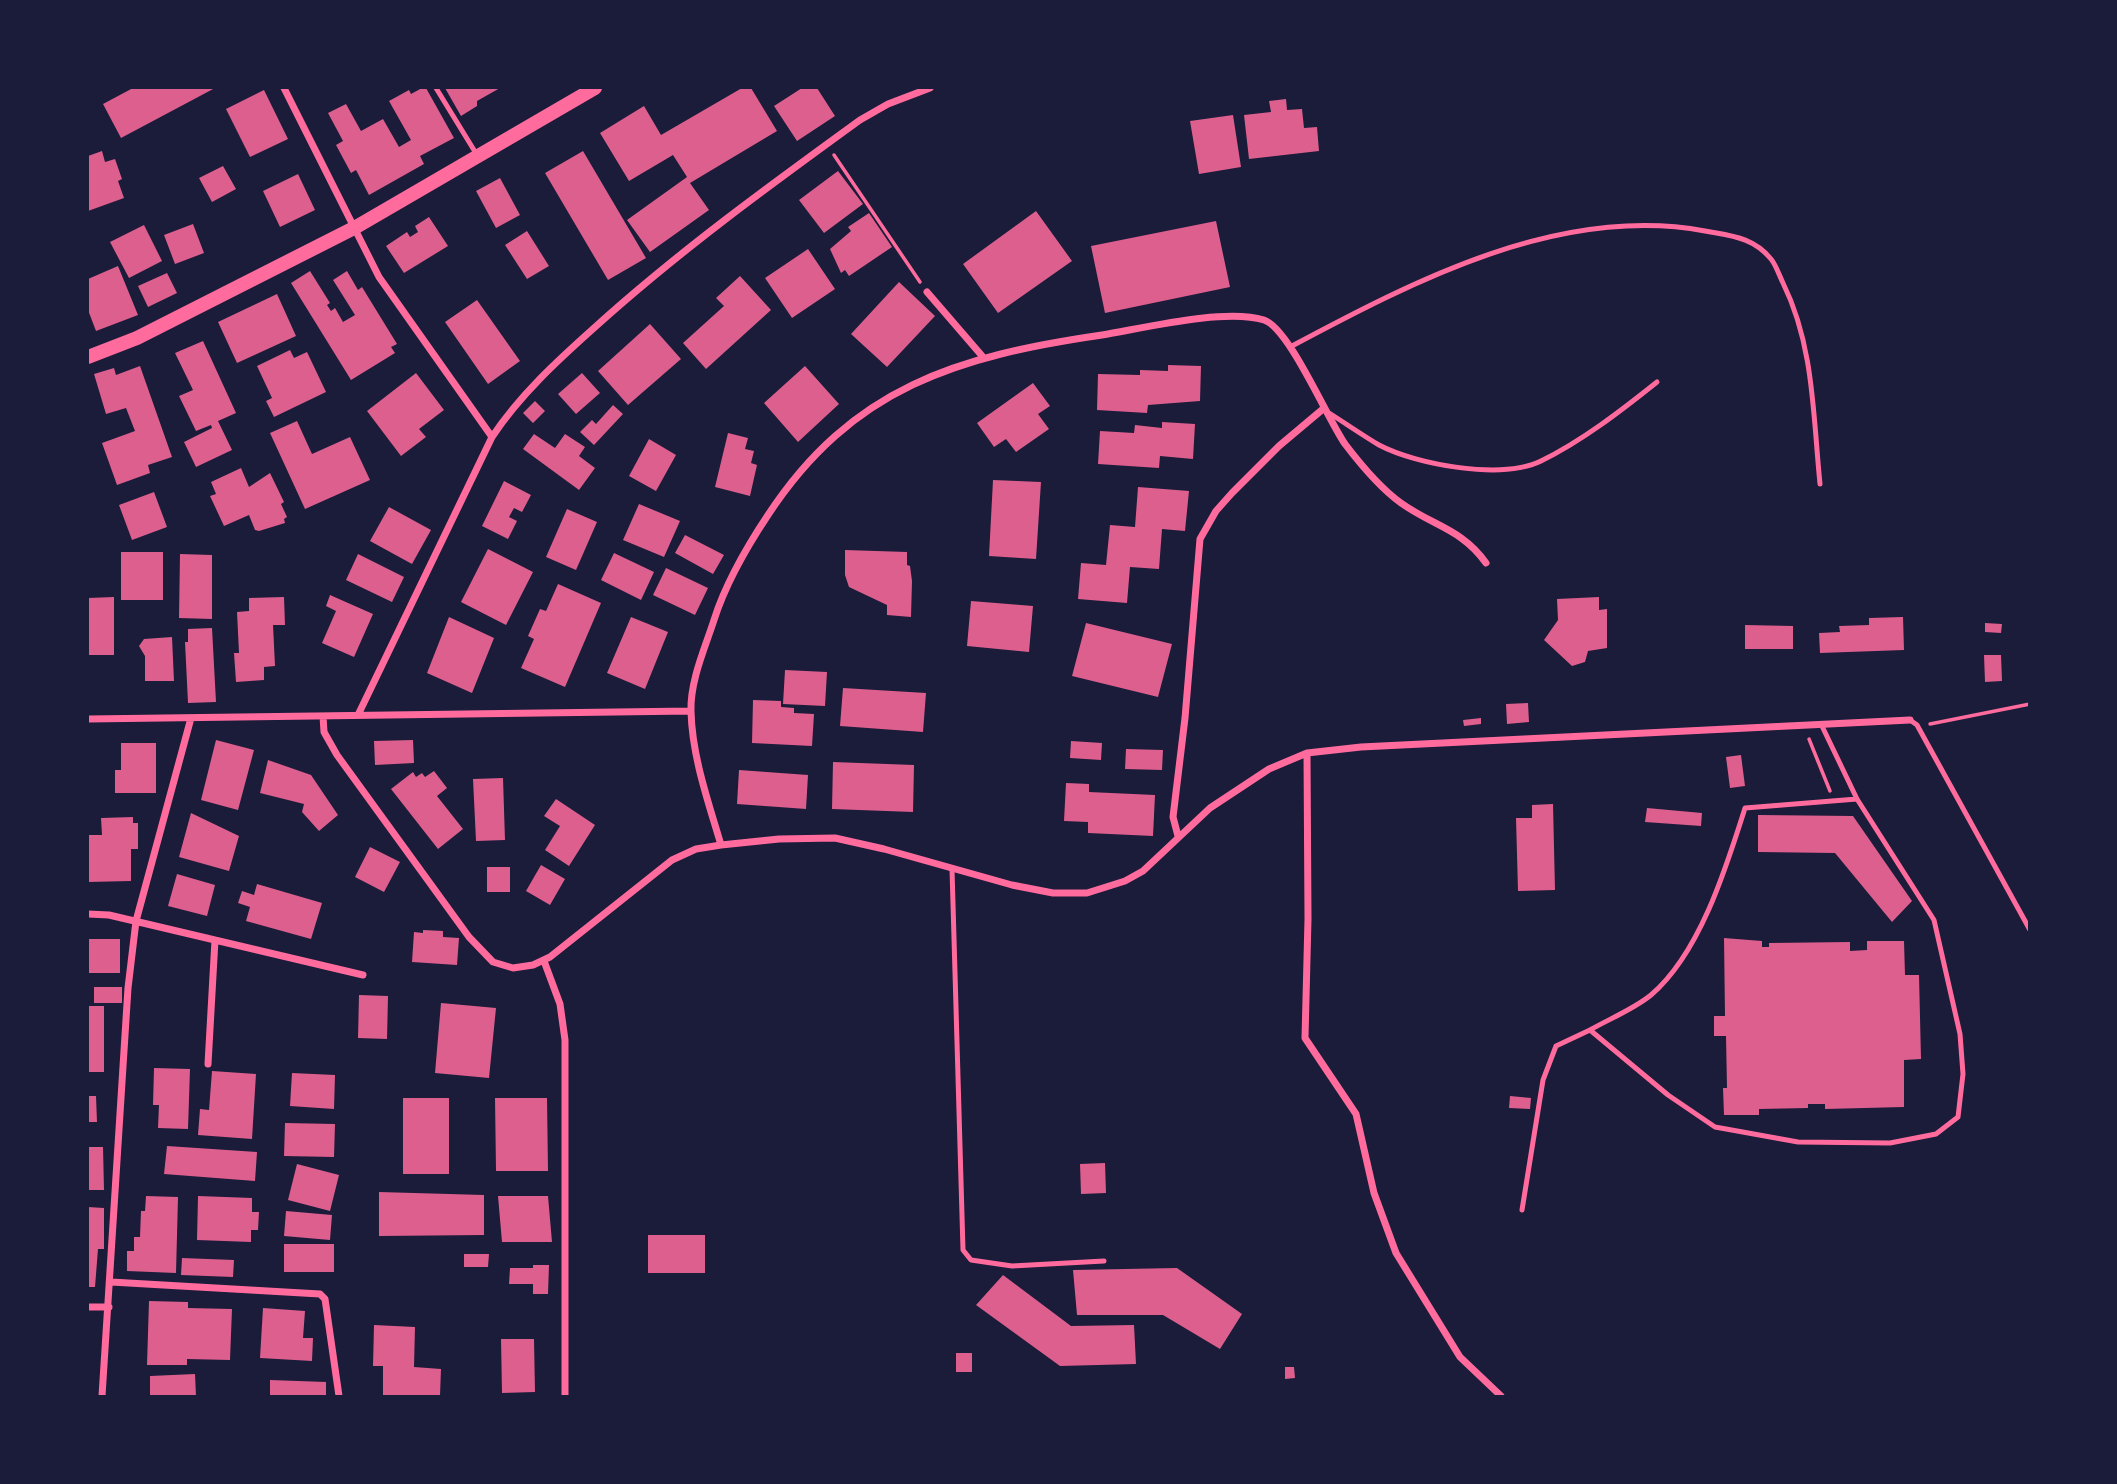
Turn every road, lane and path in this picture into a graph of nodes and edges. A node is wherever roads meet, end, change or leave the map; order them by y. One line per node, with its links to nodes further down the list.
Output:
1 (284, 88): 7 (street)
2 (436, 88): 6 (lane)
3 (595, 88): 6 (main road)
4 (930, 88): 5 (street)
5 (827, 145): 8 (path); 14 (street)
6 (478, 158): 7 (main road)
7 (356, 227): 10 (main road); 14 (street)
8 (927, 292): 11 (street)
9 (1290, 347): 11 (street); 13 (street); 15 (lane)
10 (88, 357)
11 (983, 357): 18 (street)
12 (1657, 382): 13 (lane)
13 (1323, 409): 16 (street); 30 (street)
14 (492, 437): 19 (street)
15 (1820, 484)
16 (1486, 564)
17 (2029, 704): 26 (path)
18 (691, 711): 19 (street); 31 (street)
19 (358, 715): 20 (street)
20 (323, 716): 21 (street); 37 (street)
21 (191, 718): 22 (street); 34 (street)
22 (88, 719)
23 (1910, 720): 24 (street); 26 (lane)
24 (1821, 723): 25 (street); 28 (lane)
25 (1803, 724): 27 (street); 29 (path)
26 (1918, 727): 35 (lane)
27 (1307, 753): 30 (street); 49 (street)
28 (1857, 799): 29 (lane); 39 (lane)
29 (1834, 801): 39 (lane)
30 (1178, 836): 32 (street)
31 (721, 845): 32 (street); 37 (street)
32 (952, 869): 42 (lane)
33 (88, 914): 34 (street)
34 (136, 921): 36 (street); 43 (street)
35 (2029, 930)
36 (215, 940): 38 (street); 40 (street)
37 (544, 961): 48 (street)
38 (363, 975)
39 (1590, 1030): 41 (lane)
40 (208, 1064)
41 (1522, 1210)
42 (1104, 1261)
43 (111, 1282): 45 (street); 47 (street)
44 (88, 1307): 45 (street)
45 (109, 1307): 46 (street)
46 (102, 1396)
47 (340, 1396)
48 (565, 1396)
49 (1501, 1396)

